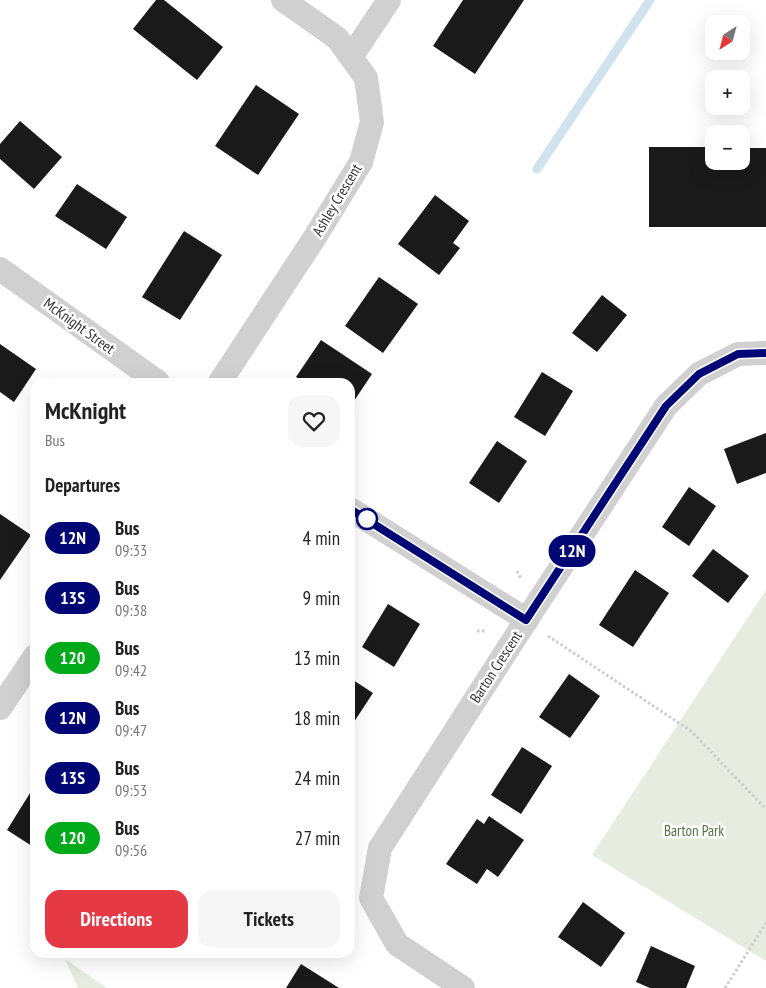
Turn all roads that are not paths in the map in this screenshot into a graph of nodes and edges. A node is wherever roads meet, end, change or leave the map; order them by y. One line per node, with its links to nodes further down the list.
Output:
1 (283, 0): 3 (street, Ashley Crescent)
2 (389, 0): 3 (street)
3 (351, 57): 7 (street, Ashley Crescent)
4 (0, 269): 6 (street, McKnight Street)
5 (766, 353): 9 (street, Barton Crescent)
6 (152, 378)
7 (223, 378)
8 (355, 512): 9 (street)
9 (526, 620): 12 (street, Barton Crescent)
10 (30, 663): 11 (street)
11 (0, 708)
12 (463, 988)

